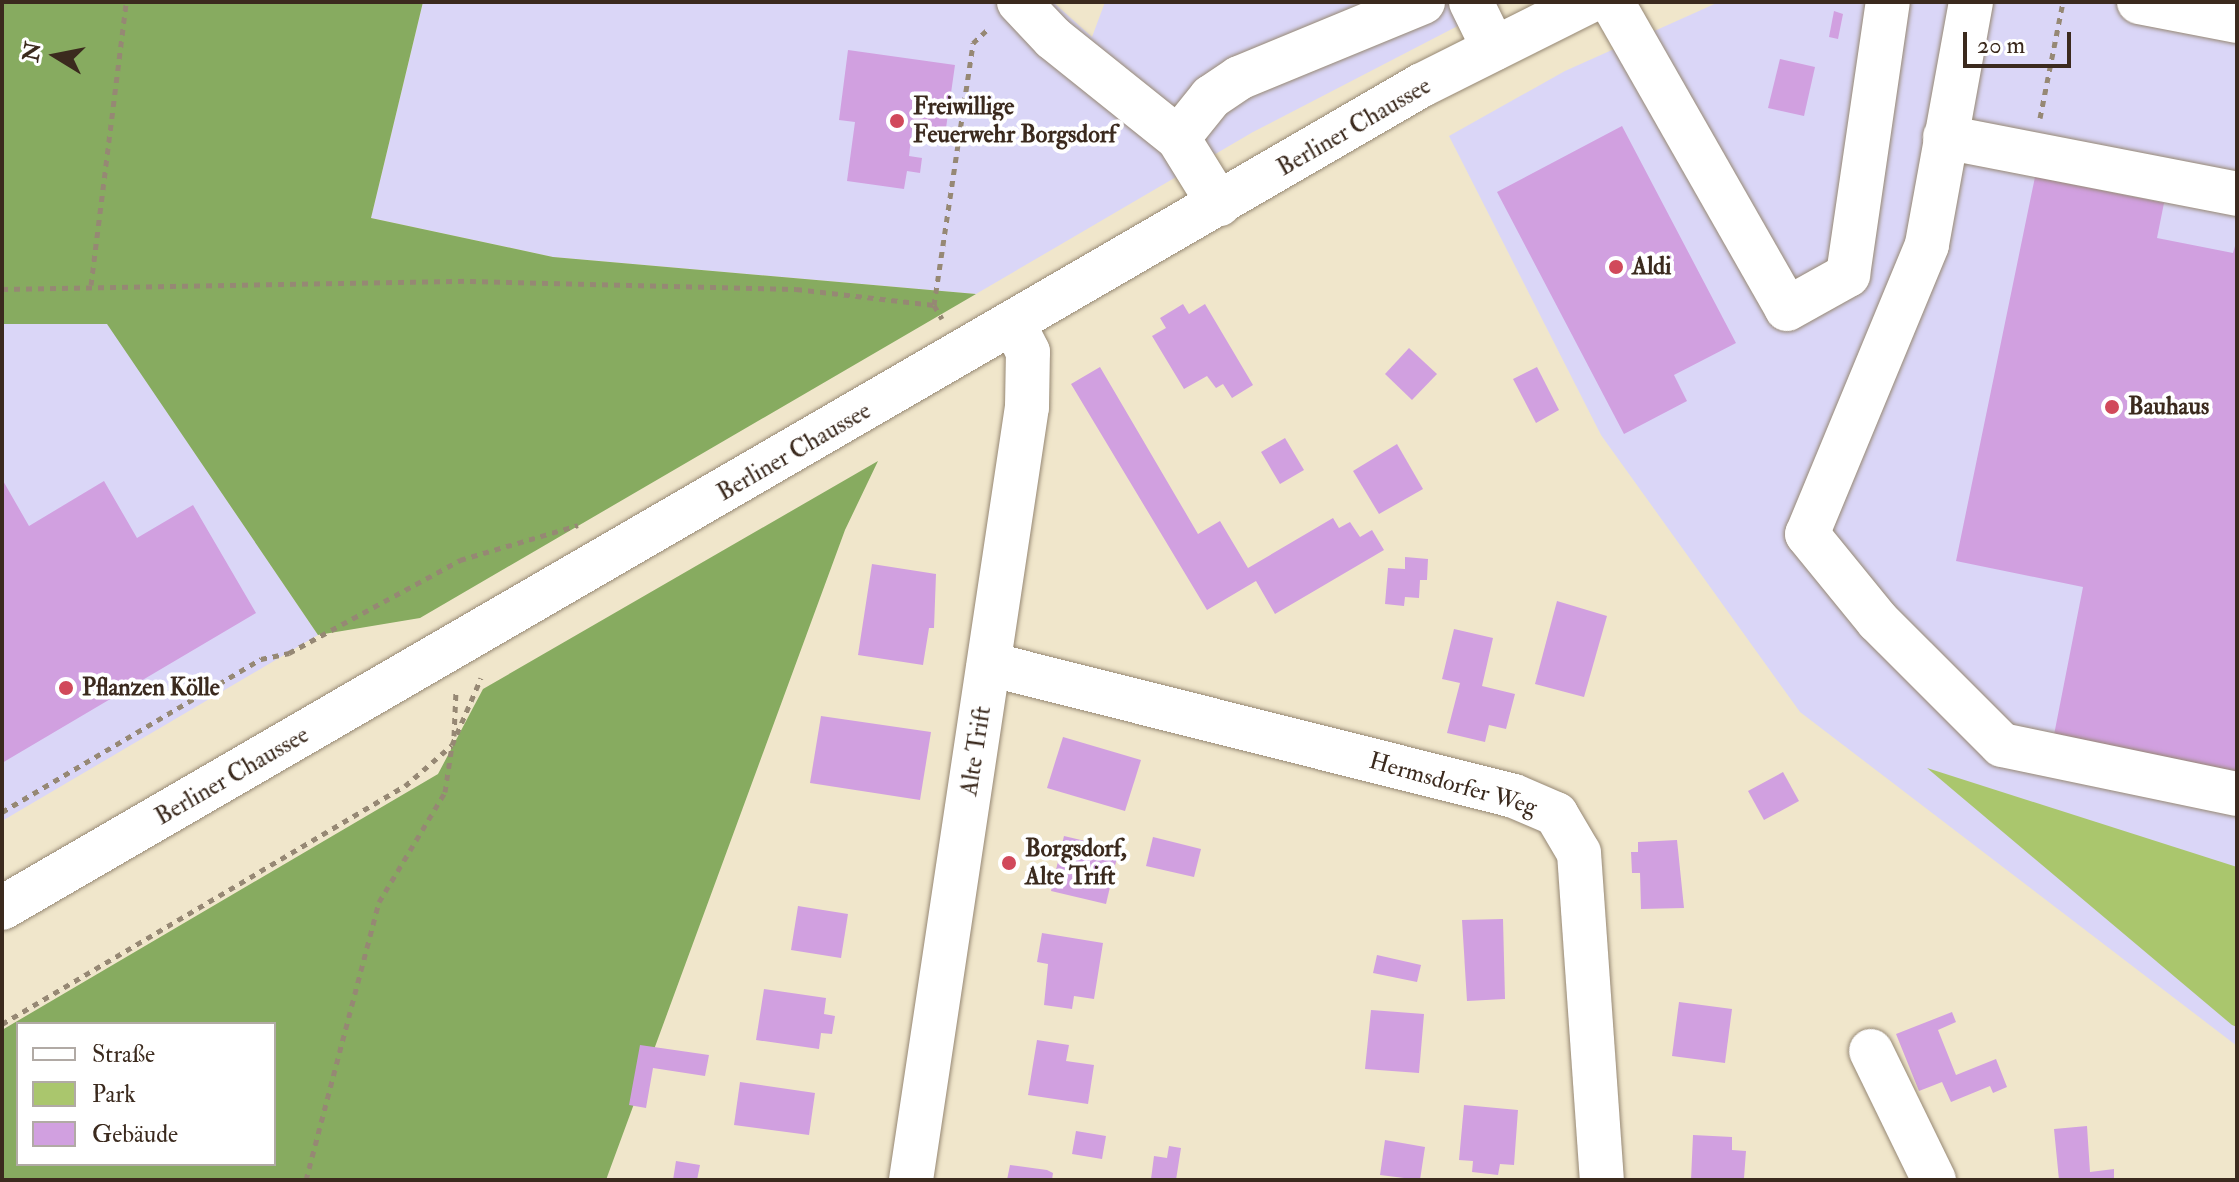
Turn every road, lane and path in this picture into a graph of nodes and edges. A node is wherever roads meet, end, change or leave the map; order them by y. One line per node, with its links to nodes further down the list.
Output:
1 (126, 2): 18 (path)
2 (1423, 2): 14 (street)
3 (1471, 2): 12 (street)
4 (1588, 2): 12 (street, Berliner Chaussee)
5 (1612, 2): 6 (street)
6 (1888, 2)
7 (1971, 2): 13 (street)
8 (2063, 2): 15 (path)
9 (2139, 2): 11 (street)
10 (1008, 12): 14 (street); 20 (path)
11 (2237, 21)
12 (1494, 49): 17 (street, Berliner Chaussee)
13 (1945, 137): 15 (street); 27 (street)
14 (1178, 138): 17 (street)
15 (2033, 154): 16 (street)
16 (2237, 194)
17 (1219, 204): 21 (street, Berliner Chaussee)
18 (91, 285): 19 (path); 20 (path)
19 (2, 289)
20 (934, 305): 22 (path)
21 (1014, 324): 24 (street, Berliner Chaussee); 25 (street, Alte Trift)
22 (946, 326)
23 (584, 522): 28 (path)
24 (465, 661): 26 (path); 26 (path); 29 (street, Berliner Chaussee)
25 (989, 664): 33 (street, Alte Trift); 34 (street, Hermsdorfer Weg)
26 (452, 745): 30 (path); 32 (path)
27 (2237, 794)
28 (2, 812)
29 (2, 908)
30 (2, 1024)
31 (1871, 1051): 35 (street)
32 (306, 1180)
33 (911, 1180)
34 (1602, 1180)
35 (1934, 1180)

